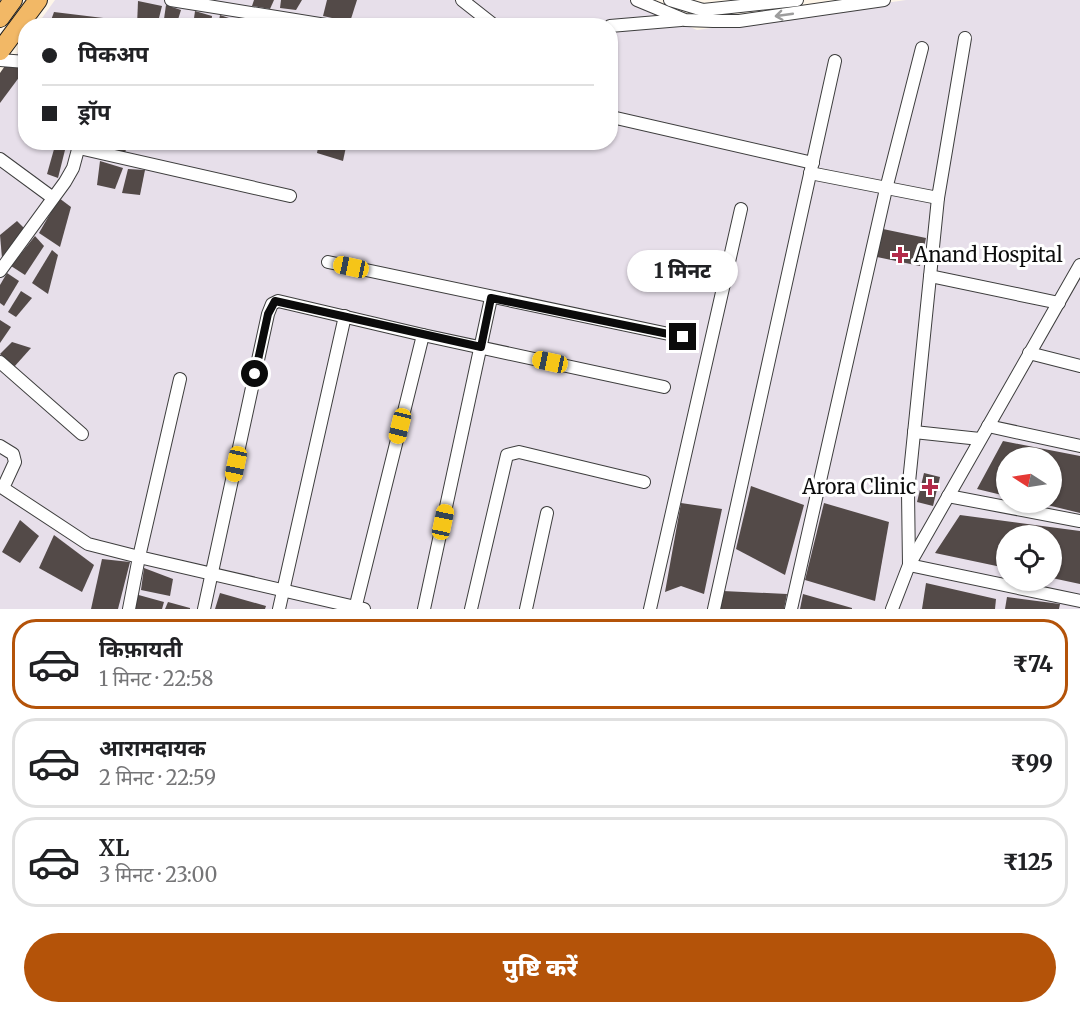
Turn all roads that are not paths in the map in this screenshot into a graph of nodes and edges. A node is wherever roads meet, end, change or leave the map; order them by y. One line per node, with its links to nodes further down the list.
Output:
1 (13, 0): 11 (main road)
2 (38, 0): 12 (main road)
3 (171, 0): 13 (street)
4 (462, 0): 14 (street)
5 (637, 0): 10 (street)
6 (670, 0): 10 (street)
7 (797, 0): 9 (street)
8 (884, 0): 10 (street, one-way to 10)
9 (745, 4): 10 (street)
10 (692, 13): 15 (street)
11 (0, 18)
12 (25, 18)
13 (282, 18)
14 (485, 18)
15 (618, 25)
16 (18, 27): 19 (main road)
17 (965, 38): 31 (street)
18 (922, 48): 28 (street)
19 (0, 51)
20 (0, 60): 21 (street)
21 (18, 61)
22 (835, 61): 27 (street)
23 (618, 119): 27 (street)
24 (78, 150): 30 (street)
25 (101, 150): 29 (street)
26 (0, 159): 30 (street)
27 (811, 168): 28 (street); 73 (street)
28 (886, 189): 31 (street); 74 (street)
29 (290, 196)
30 (53, 198): 35 (street)
31 (938, 198): 36 (street)
32 (741, 209): 72 (street)
33 (328, 262): 38 (street)
34 (1080, 265): 37 (street)
35 (1, 267)
36 (930, 276): 39 (street); 50 (street)
37 (1076, 281): 39 (street)
38 (491, 298): 42 (street); 43 (street)
39 (1059, 303): 44 (street)
40 (345, 316): 41 (street); 62 (street); 63 (street)
41 (423, 335): 43 (street); 65 (street)
42 (683, 337)
43 (481, 347): 48 (street); 69 (street)
44 (1029, 353): 46 (street); 49 (street)
45 (0, 362): 51 (street)
46 (1080, 366)
47 (180, 378): 60 (street)
48 (664, 387)
49 (988, 426): 52 (street); 54 (street)
50 (914, 432): 52 (street); 61 (street)
51 (82, 434)
52 (980, 439): 57 (street)
53 (0, 446): 56 (street)
54 (1080, 446)
55 (644, 482): 70 (street)
56 (1, 490): 60 (street)
57 (948, 496): 59 (street); 61 (street)
58 (547, 513): 71 (street)
59 (1080, 521)
60 (139, 557): 62 (street); 66 (street)
61 (909, 565): 64 (street); 75 (street)
62 (211, 576): 63 (street); 67 (street)
63 (282, 592): 65 (street); 68 (street)
64 (1080, 601)
65 (358, 608)
66 (129, 609)
67 (204, 609)
68 (279, 609)
69 (424, 609)
70 (471, 609)
71 (526, 609)
72 (650, 609)
73 (714, 609)
74 (791, 609)
75 (892, 609)

